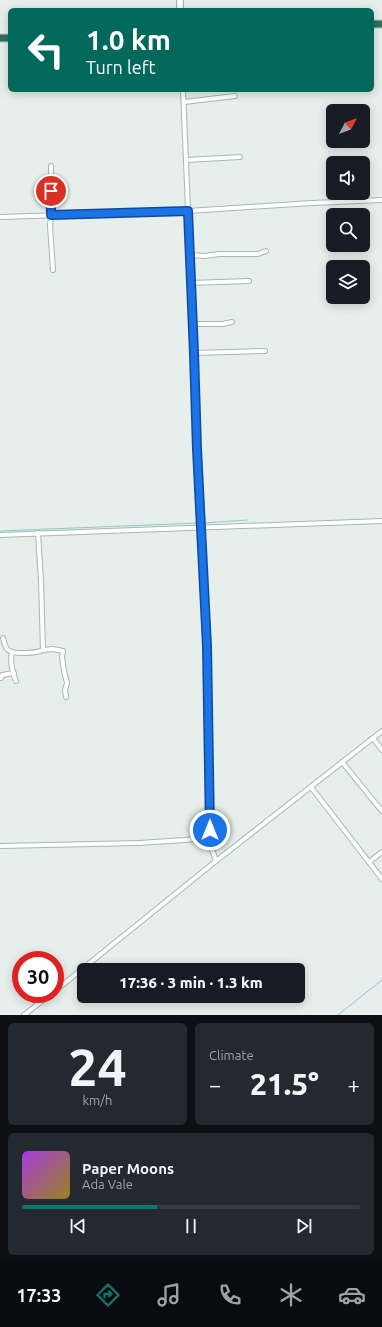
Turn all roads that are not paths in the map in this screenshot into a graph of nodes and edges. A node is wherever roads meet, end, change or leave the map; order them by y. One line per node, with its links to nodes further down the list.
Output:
1 (183, 92): 3 (street)
2 (235, 96): 3 (street)
3 (184, 102): 5 (street)
4 (240, 157): 5 (street)
5 (186, 160): 8 (street)
6 (51, 166): 9 (street)
7 (382, 200): 8 (street)
8 (188, 211): 9 (street); 12 (street)
9 (51, 215): 10 (street); 13 (street)
10 (0, 217)
11 (266, 251): 12 (street)
12 (190, 255): 15 (street)
13 (52, 270)
14 (249, 281): 15 (street)
15 (191, 283): 17 (street)
16 (232, 322): 17 (street)
17 (193, 324): 19 (street)
18 (265, 352): 19 (street)
19 (194, 353): 21 (street)
20 (382, 522): 21 (street)
21 (201, 527): 22 (street); 37 (street)
22 (38, 533): 23 (street); 25 (street)
23 (0, 535)
24 (3, 638): 26 (street)
25 (43, 650): 26 (street); 30 (street)
26 (12, 652): 27 (street)
27 (14, 673): 28 (street); 29 (street)
28 (1, 678)
29 (16, 681)
30 (66, 696)
31 (382, 731): 32 (street)
32 (373, 738): 33 (street); 34 (street)
33 (382, 750)
34 (342, 762): 35 (street); 36 (street)
35 (311, 787): 40 (street); 41 (street)
36 (382, 811)
37 (207, 835): 38 (street); 40 (street)
38 (0, 846)
39 (382, 852): 41 (street)
40 (216, 861): 43 (street)
41 (370, 862): 42 (street)
42 (382, 879)
43 (64, 984)
44 (39, 1003): 45 (street)
45 (24, 1015)

